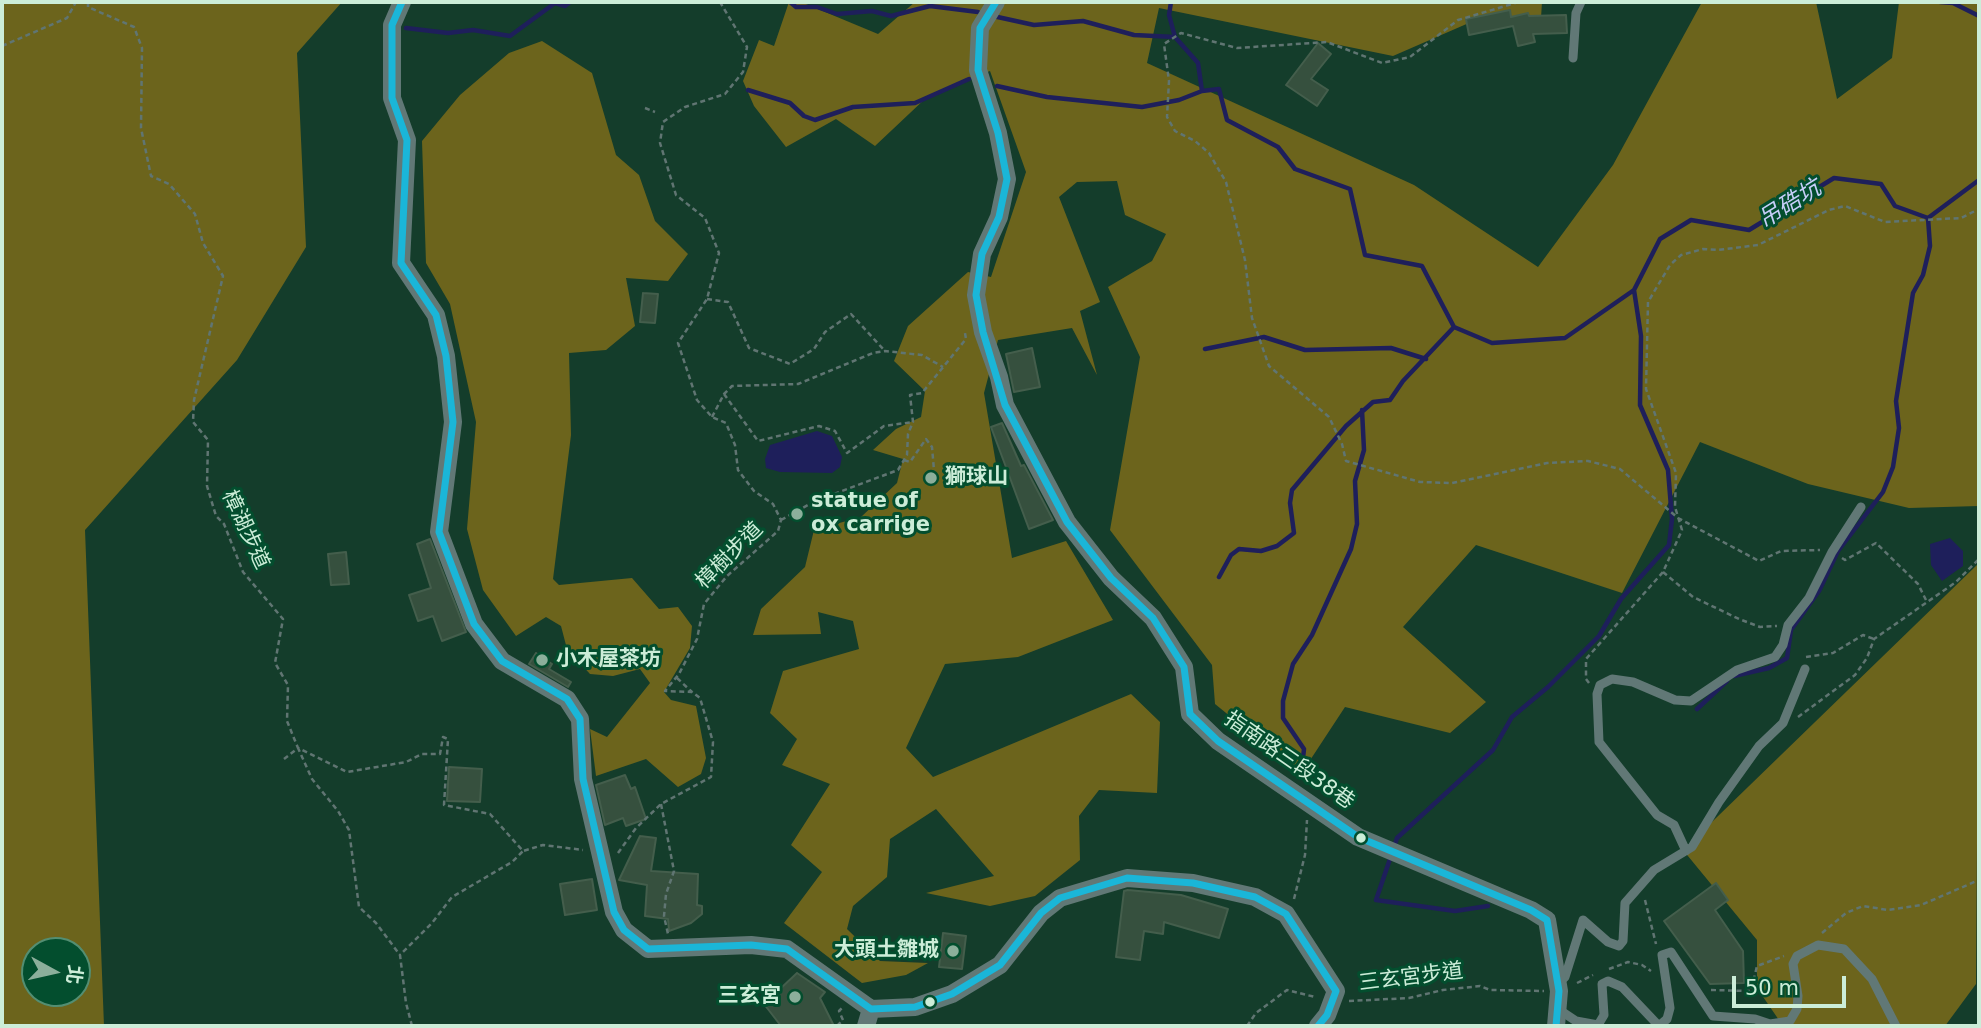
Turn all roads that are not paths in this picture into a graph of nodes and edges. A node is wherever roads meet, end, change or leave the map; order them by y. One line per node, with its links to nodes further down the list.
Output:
1 (402, 2): 9 (street)
2 (996, 2): 8 (street, 指南路三段38巷)
3 (1581, 2): 4 (lane)
4 (1573, 58)
5 (1861, 508): 7 (lane)
6 (1805, 669): 7 (lane)
7 (1686, 851): 8 (lane)
8 (1558, 987): 10 (street)
9 (869, 1018): 12 (street)
10 (1557, 1018): 11 (lane)
11 (1769, 1025): 13 (lane)
12 (1318, 1026)
13 (1896, 1026)

